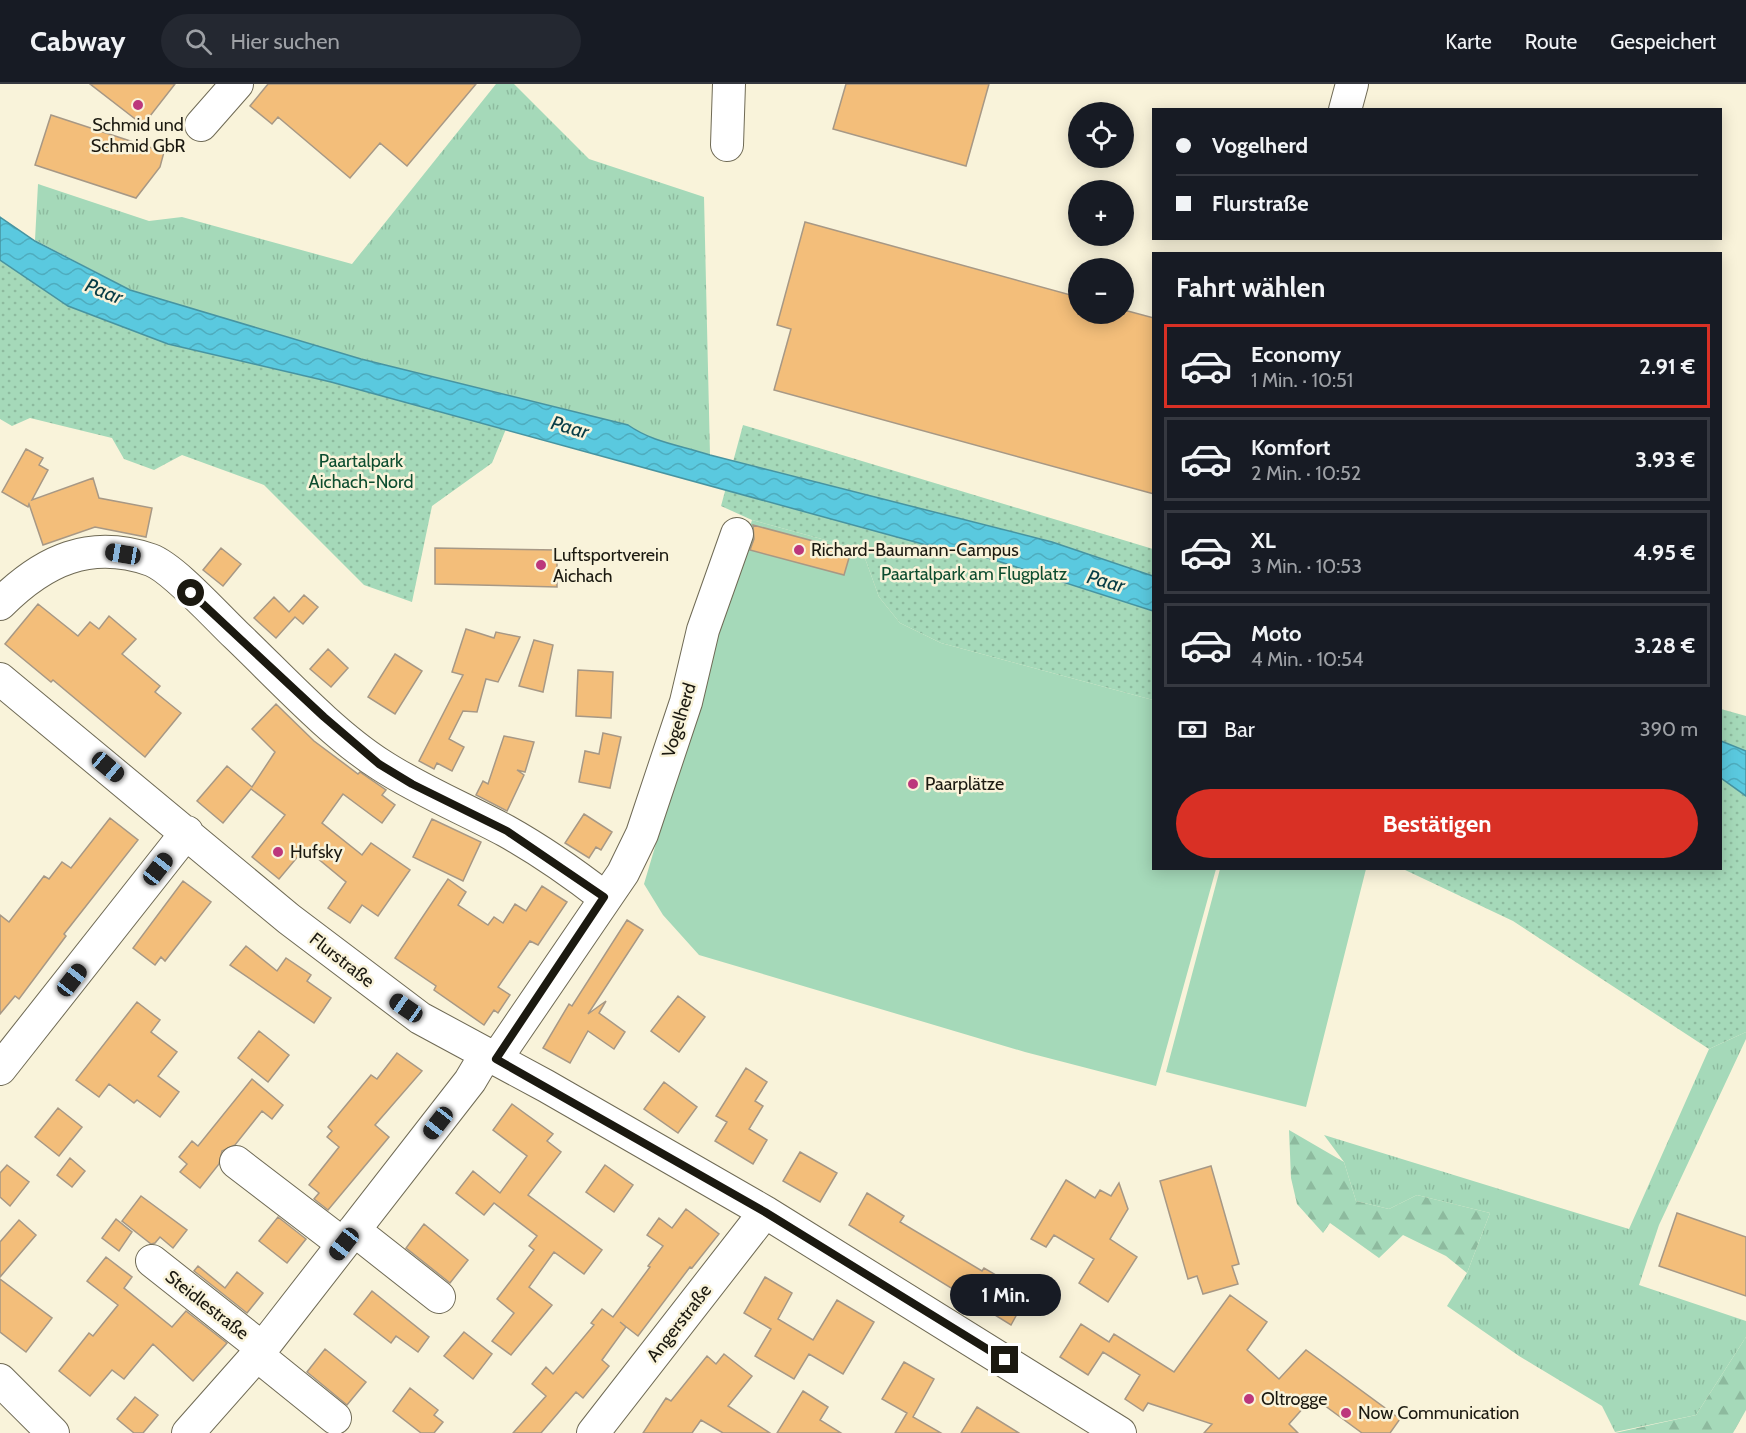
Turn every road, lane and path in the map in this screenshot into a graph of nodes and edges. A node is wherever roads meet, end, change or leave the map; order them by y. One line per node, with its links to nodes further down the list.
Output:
1 (237, 84): 5 (street)
2 (729, 84): 6 (street)
3 (1352, 84): 4 (street)
4 (1346, 108)
5 (201, 126)
6 (727, 145)
7 (737, 534): 11 (street, Vogelherd)
8 (0, 604): 11 (street)
9 (0, 679): 10 (street, Flurstraße)
10 (187, 832): 12 (street, Flurstraße); 13 (street)
11 (604, 897): 12 (street, Vogelherd)
12 (491, 1056): 15 (street, Flurstraße); 16 (street, Steidlestraße)
13 (0, 1069)
14 (236, 1162): 16 (street)
15 (765, 1212): 24 (street, Angerstraße); 25 (street, Flurstraße)
16 (349, 1237): 18 (street); 19 (street, Steidlestraße)
17 (152, 1261): 19 (street, Steidlestraße)
18 (439, 1297)
19 (260, 1352): 21 (street, Steidlestraße); 23 (street, Steidlestraße)
20 (0, 1380): 22 (street)
21 (335, 1418)
22 (53, 1433)
23 (188, 1433)
24 (593, 1433)
25 (1120, 1433)

